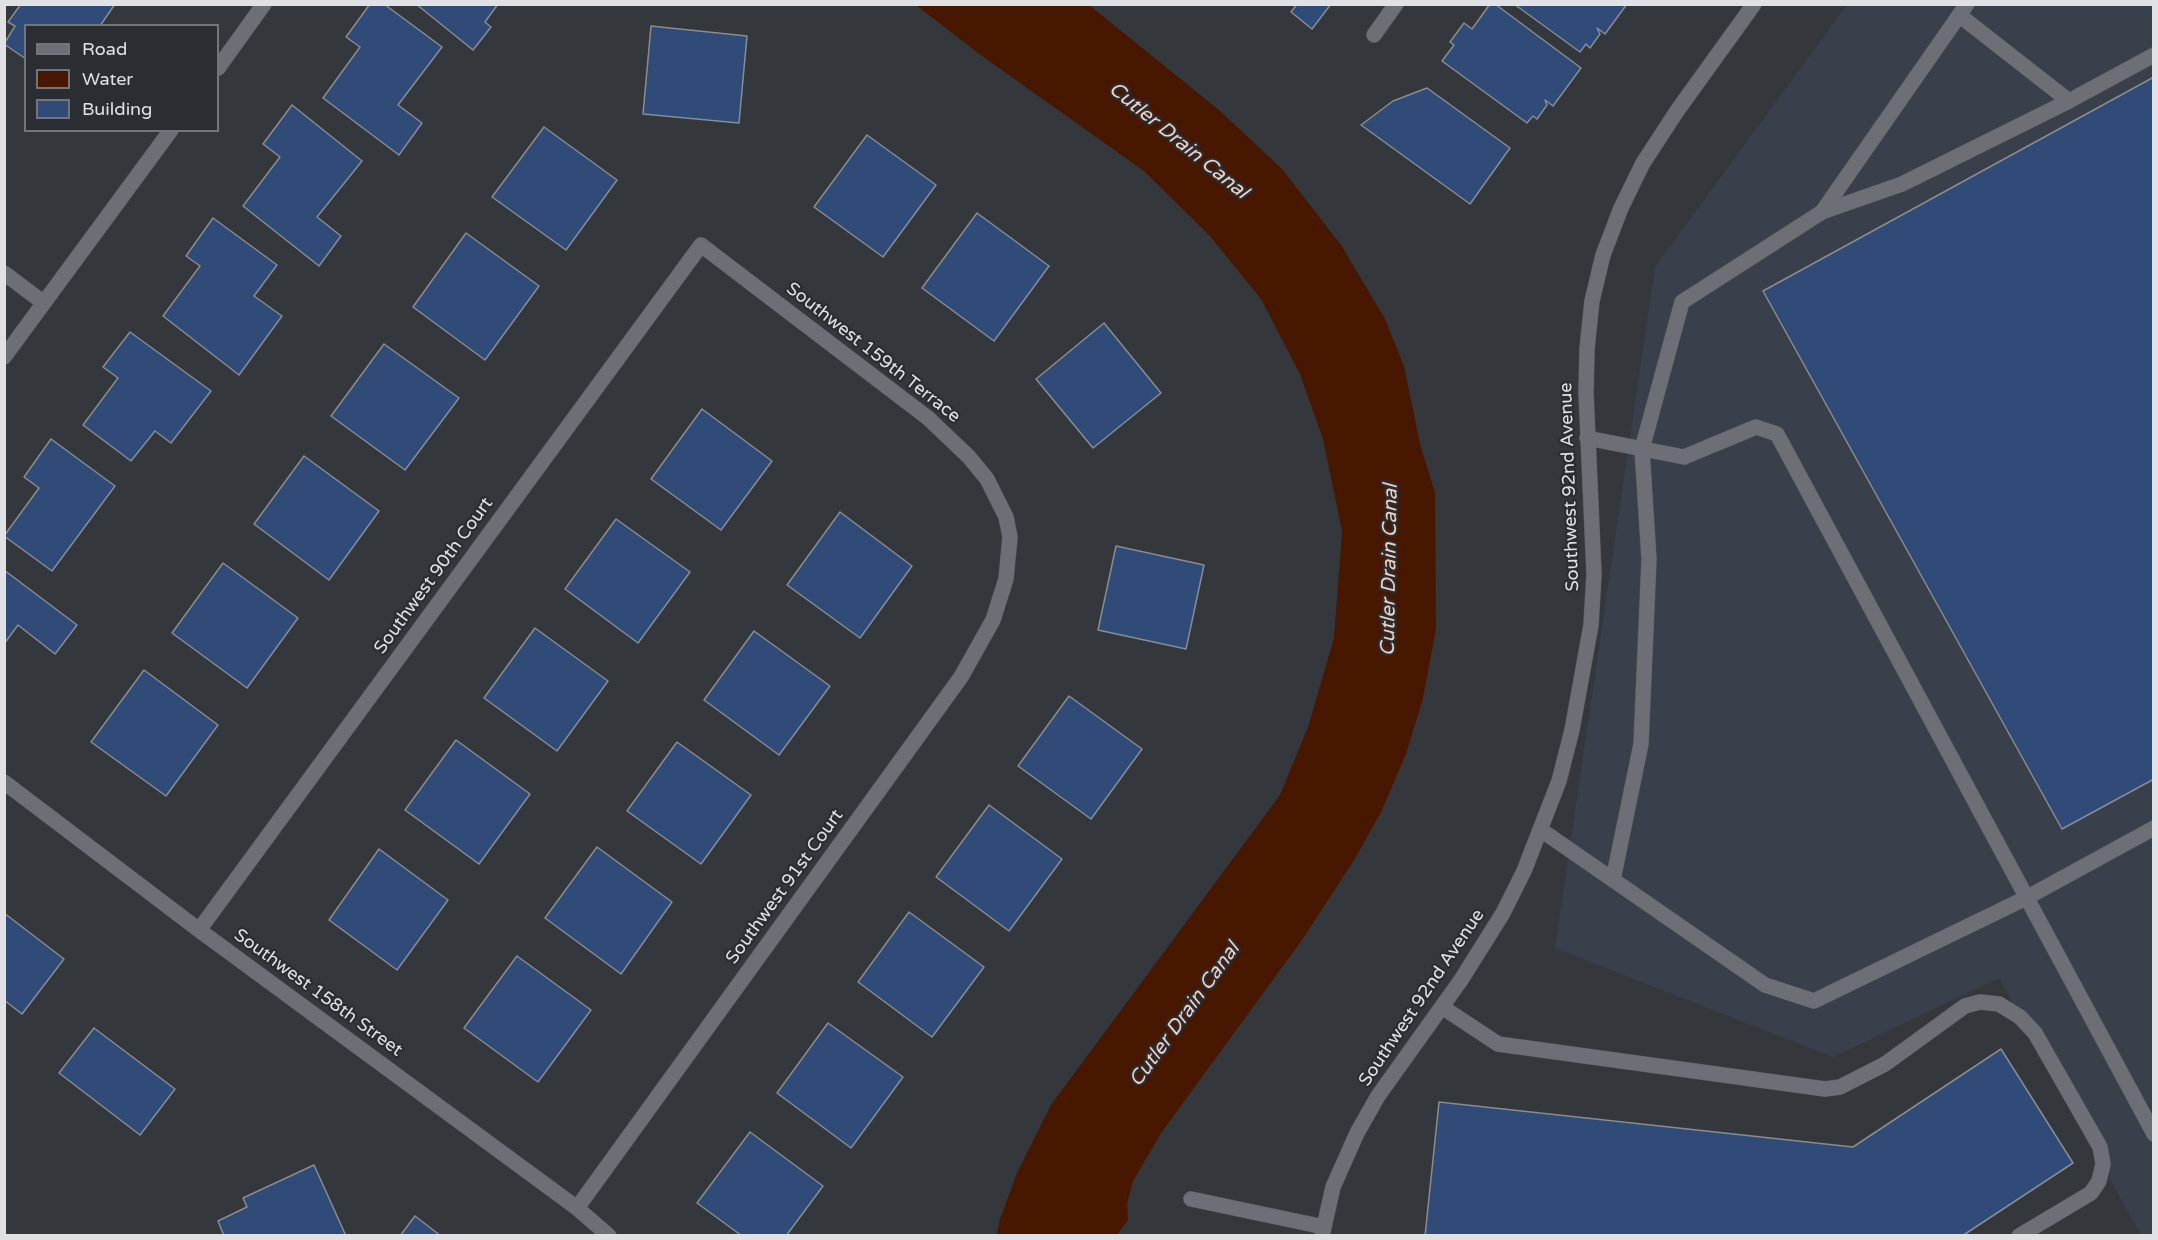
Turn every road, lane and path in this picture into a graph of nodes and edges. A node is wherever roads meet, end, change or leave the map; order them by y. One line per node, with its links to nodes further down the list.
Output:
1 (264, 4): 7 (street)
2 (1396, 4): 5 (street)
3 (1754, 4): 15 (street, Southwest 92nd Avenue)
4 (1963, 10): 8 (street); 10 (street)
5 (1374, 36)
6 (2154, 55): 8 (street)
7 (219, 67)
8 (2069, 101): 10 (street)
9 (170, 132): 13 (street)
10 (1822, 212): 16 (street)
11 (701, 245): 17 (street, Southwest 159th Terrace); 23 (street, Southwest 90th Court)
12 (4, 273): 13 (street)
13 (44, 303): 14 (street)
14 (4, 357)
15 (1587, 438): 16 (street); 20 (street, Southwest 92nd Avenue)
16 (1641, 449): 21 (street); 22 (street)
17 (1006, 579): 27 (street, Southwest 91st Court)
18 (4, 782): 23 (street, Southwest 158th Street)
19 (2154, 828): 22 (street)
20 (1541, 830): 21 (street); 24 (street, Southwest 92nd Avenue)
21 (1613, 880): 22 (street)
22 (2026, 898): 25 (street)
23 (199, 930): 27 (street, Southwest 158th Street)
24 (1442, 1007): 28 (street, Southwest 92nd Avenue); 30 (street)
25 (2154, 1134)
26 (1191, 1199): 28 (street)
27 (577, 1208): 29 (street, Southwest 158th Street)
28 (1323, 1231)
29 (609, 1236)
30 (2019, 1236)

